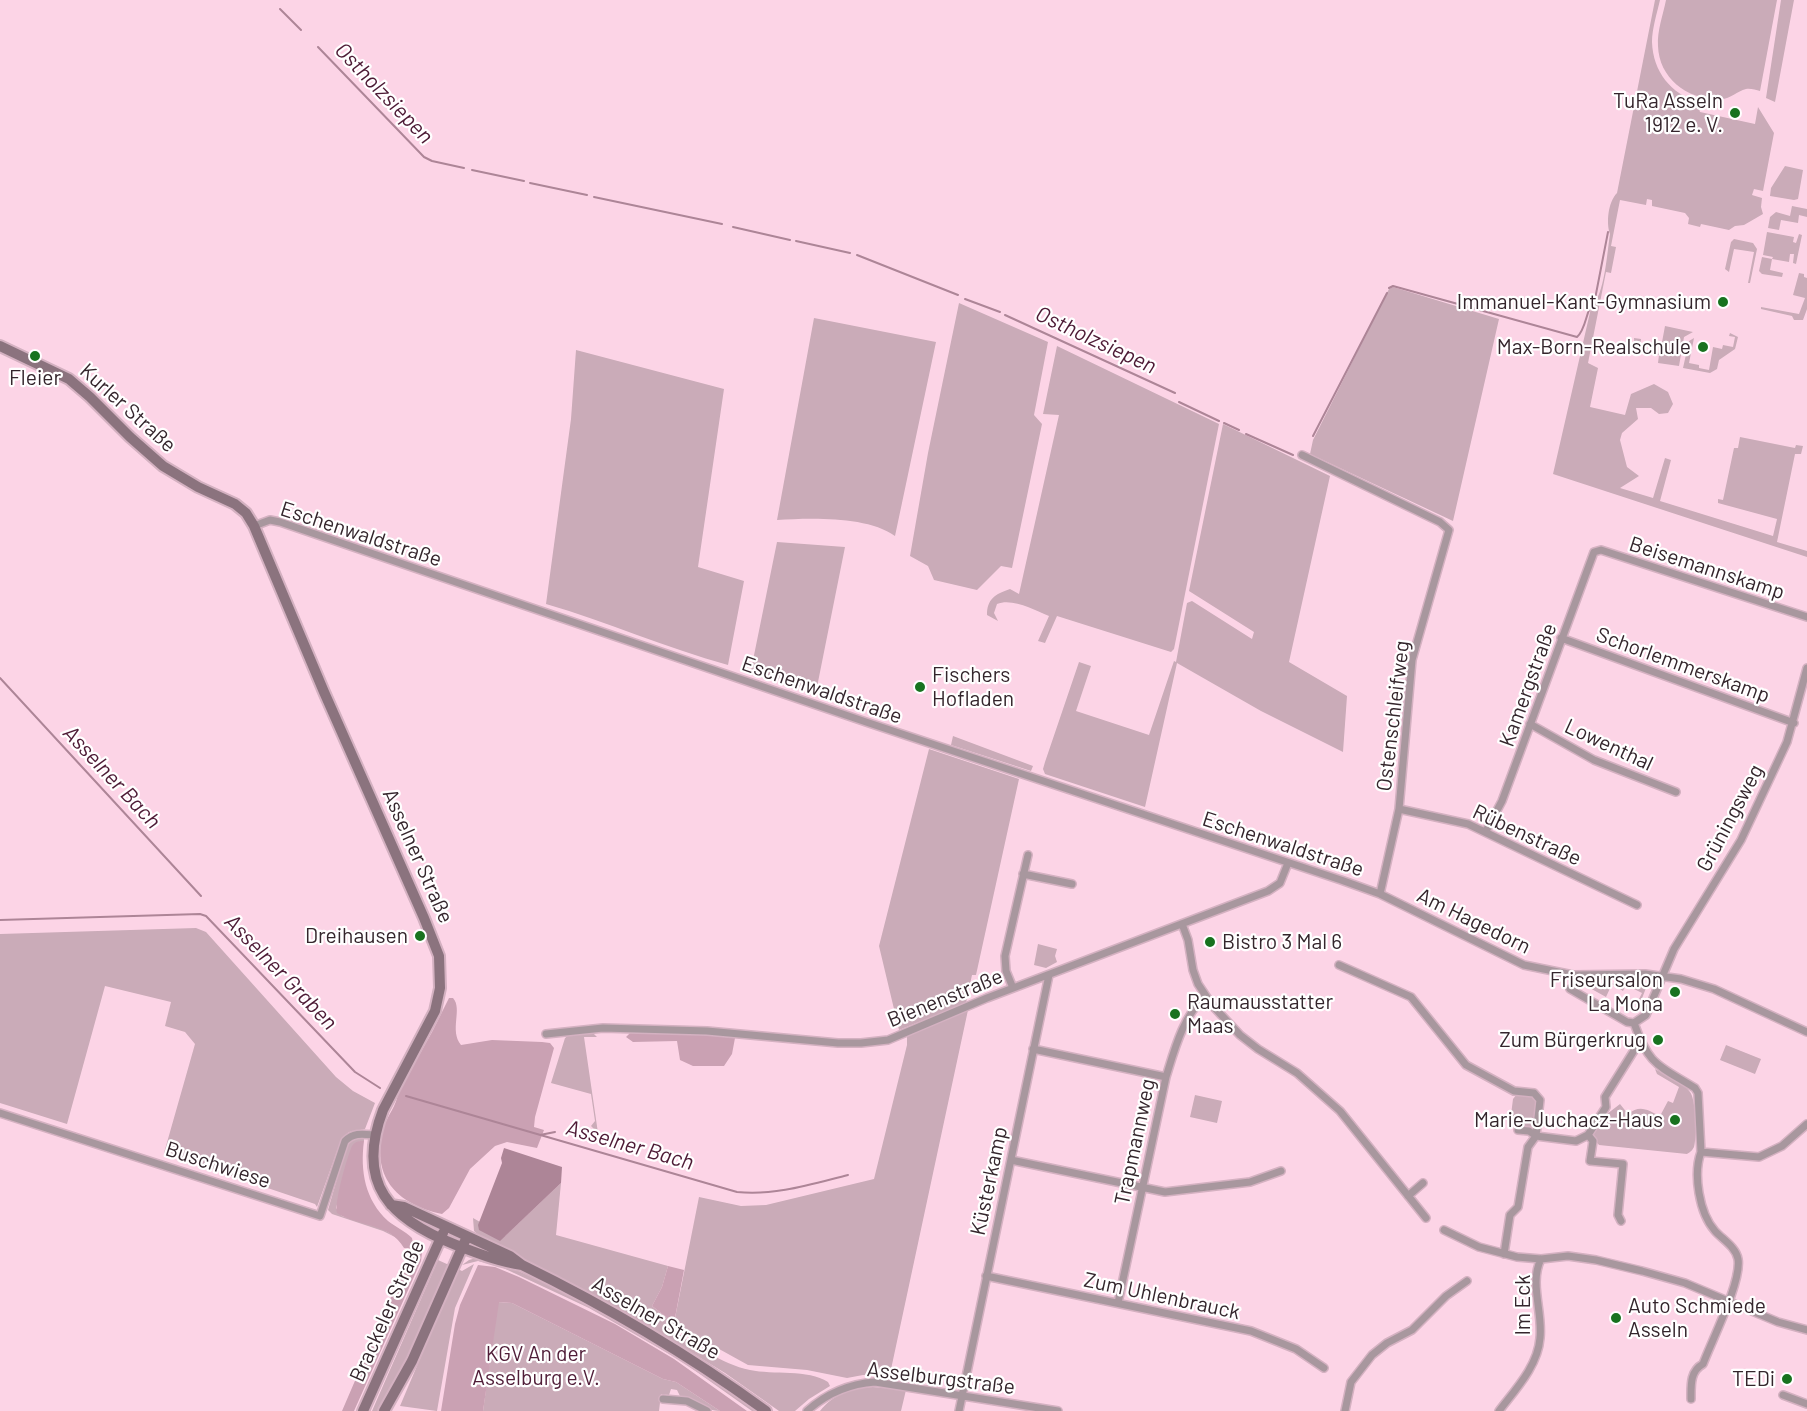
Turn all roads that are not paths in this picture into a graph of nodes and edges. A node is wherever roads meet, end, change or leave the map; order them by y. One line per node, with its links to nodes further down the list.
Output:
1 (0, 346): 3 (main road, Kurler Straße)
2 (1302, 455): 11 (street, Ostenschleifweg)
3 (254, 526): 14 (street, Eschenwaldstraße); 36 (main road, Asselner Straße)
4 (1598, 550): 5 (street, Beisemannskamp); 6 (street, Kamergstraße)
5 (1807, 617)
6 (1561, 638): 8 (street, Schorlemmerskamp); 9 (street, Kamergstraße)
7 (1807, 668): 8 (street, Grüningsweg)
8 (1794, 723): 22 (street, Grüningsweg)
9 (1530, 724): 10 (street, Lowenthal); 12 (street, Kamergstraße)
10 (1676, 792)
11 (1399, 809): 12 (street, Rübenstraße); 17 (street, Ostenschleifweg)
12 (1486, 831): 18 (street, Rübenstraße)
13 (1028, 855): 15 (street)
14 (1288, 863): 17 (street, Eschenwaldstraße); 19 (street, Bienenstraße)
15 (1023, 874): 16 (street); 23 (street)
16 (1072, 884)
17 (1380, 894): 22 (street, Am Hagedorn)
18 (1637, 905)
19 (1182, 924): 21 (street, Bienenstraße); 25 (street)
20 (1339, 965): 37 (street)
21 (1049, 975): 23 (street, Bienenstraße); 30 (street, Küsterkamp)
22 (1663, 976): 26 (street); 27 (street, Am Hagedorn)
23 (1013, 988): 28 (street, Bienenstraße)
24 (1570, 989): 26 (street)
25 (1205, 996): 31 (street, Trapmannweg); 43 (street)
26 (1634, 1023): 29 (street)
27 (1807, 1032)
28 (546, 1034)
29 (1640, 1041): 35 (street); 38 (street)
30 (1033, 1049): 31 (street); 39 (street, Küsterkamp)
31 (1166, 1077): 42 (street, Trapmannweg)
32 (0, 1113): 36 (street, Buschwiese)
33 (1807, 1124): 38 (street)
34 (1518, 1130): 37 (street)
35 (1588, 1135): 37 (street); 46 (street)
36 (375, 1136): 44 (main road, Asselner Straße)
37 (1536, 1136): 52 (street)
38 (1701, 1152): 57 (street)
39 (1011, 1160): 42 (street); 55 (street, Küsterkamp)
40 (1281, 1171): 42 (street)
41 (1423, 1183): 43 (street)
42 (1142, 1187): 58 (street, Trapmannweg)
43 (1408, 1196): 45 (street)
44 (391, 1205): 47 (main road, Asselner Straße); 50 (main road, Asselner Straße)
45 (1426, 1218)
46 (1621, 1221)
47 (446, 1226): 49 (main road, Asselner Straße); 50 (main road, Brackeler Straße)
48 (1444, 1230): 52 (street)
49 (467, 1236): 51 (main road, Brackeler Straße); 54 (main road, Asselner Straße)
50 (441, 1239): 51 (main road, Asselner Straße); 67 (main road, Brackeler Straße)
51 (462, 1247): 54 (main road, Asselner Straße); 68 (main road, Brackeler Straße)
52 (1504, 1254): 53 (street)
53 (1541, 1259): 57 (street); 76 (street, Im Eck)
54 (522, 1265): 70 (main road, Asselner Straße)
55 (986, 1276): 58 (street, Zum Uhlenbrauck); 61 (street, Küsterkamp)
56 (1467, 1281): 75 (street)
57 (1728, 1302): 59 (street); 65 (street)
58 (1118, 1304): 60 (street, Zum Uhlenbrauck)
59 (1807, 1330)
60 (1324, 1368)
61 (962, 1395): 64 (street, Asselburgstraße); 73 (street, Küsterkamp); 74 (street, Asselburgstraße)
62 (1783, 1395): 66 (street)
63 (663, 1399): 69 (street)
64 (824, 1400): 71 (street, Asselburgstraße); 72 (street, Asselburgstraße)
65 (1691, 1400)
66 (1807, 1404)
67 (363, 1411)
68 (384, 1411)
69 (707, 1411)
70 (766, 1411)
71 (807, 1411)
72 (817, 1411)
73 (959, 1411)
74 (1058, 1411)
75 (1345, 1411)
76 (1499, 1411)

